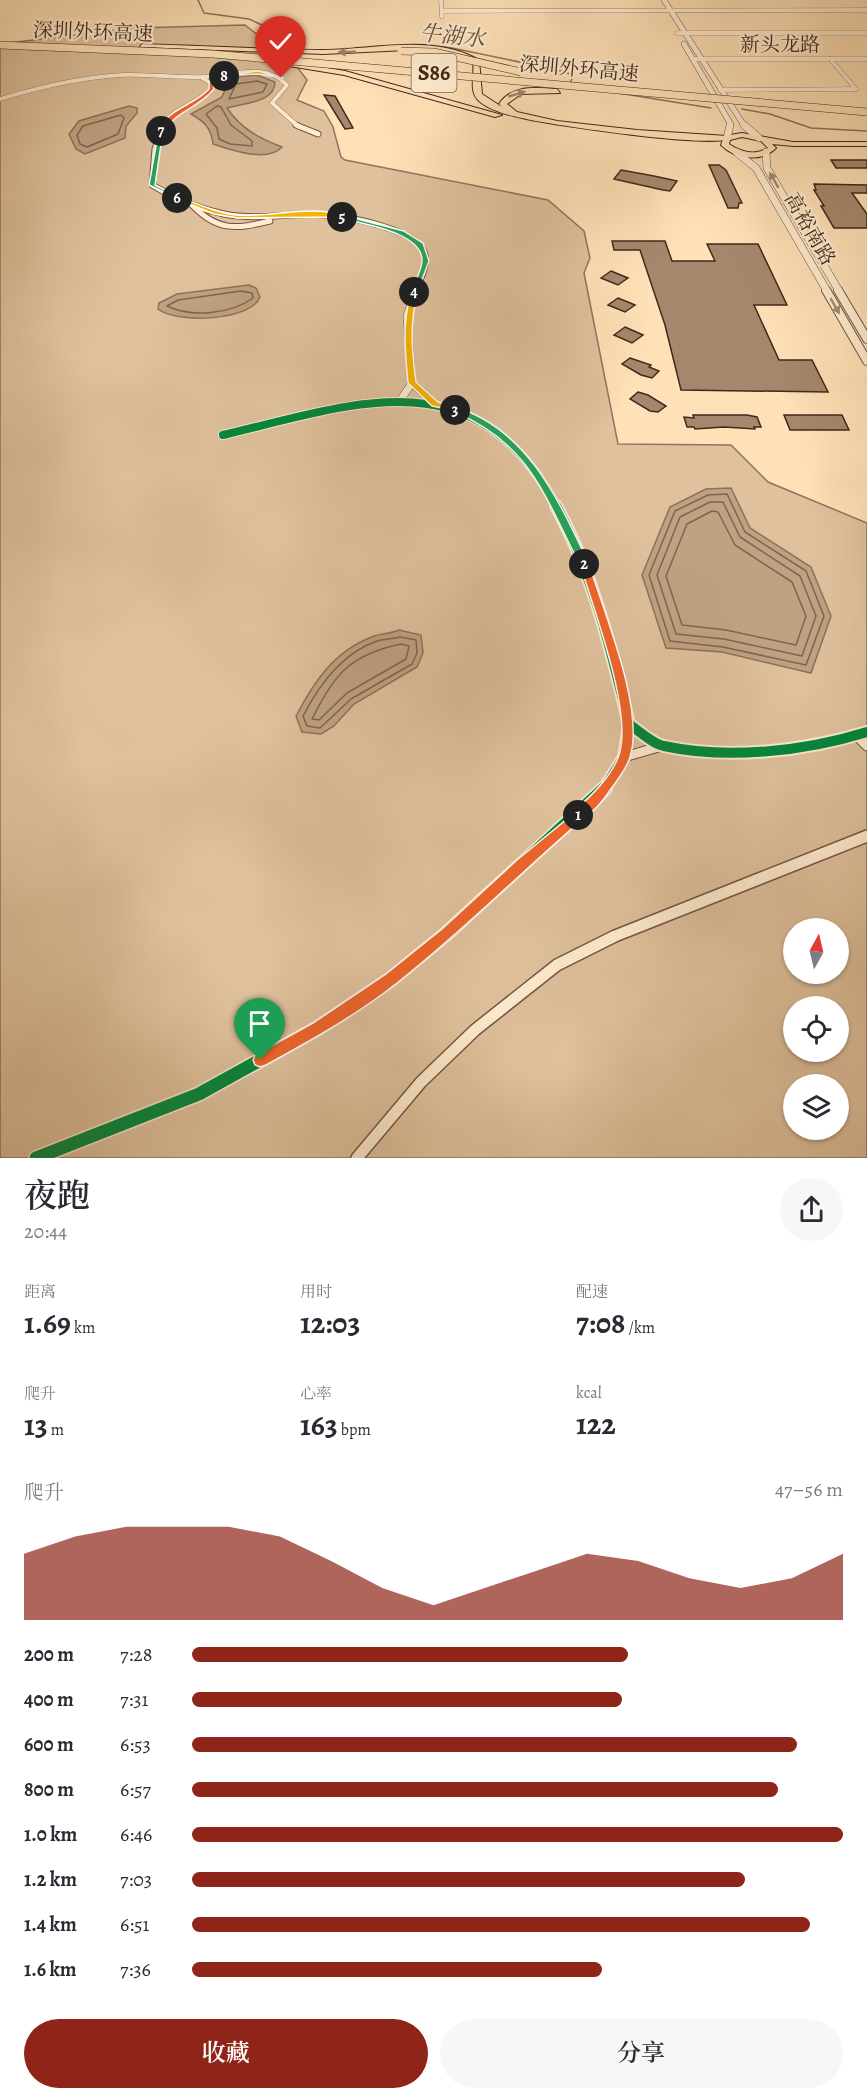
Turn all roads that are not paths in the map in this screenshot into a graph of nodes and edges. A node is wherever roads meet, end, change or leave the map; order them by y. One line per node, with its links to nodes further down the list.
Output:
1 (441, 0): 6 (street)
2 (545, 0): 7 (street)
3 (658, 0): 8 (street)
4 (664, 0): 8 (street)
5 (867, 10): 8 (street)
6 (442, 11): 7 (street); 9 (street)
7 (549, 11): 8 (street)
8 (667, 11): 10 (street); 11 (street)
9 (442, 18)
10 (677, 33): 11 (street); 16 (street)
11 (685, 33): 12 (street); 17 (street)
12 (867, 33)
13 (0, 43): 14 (highway, 深圳外环高速 / S86, bridge); 15 (highway, 深圳外环高速 / S86, bridge)
14 (142, 46): 23 (highway, 深圳外环高速 / S86, bridge); 30 (highway, one-way to 14, bridge)
15 (213, 54): 26 (highway, bridge); 28 (highway, 深圳外环高速 / S86, bridge)
16 (693, 59): 17 (street, 新头龙路); 33 (street)
17 (702, 59): 18 (street, 新头龙路); 24 (street)
18 (830, 59): 19 (street, 新头龙路); 24 (street)
19 (867, 59)
20 (224, 76): 21 (street); 22 (street); 31 (street)
21 (202, 78): 22 (street); 25 (street)
22 (211, 83): 37 (street)
23 (651, 88): 26 (highway, bridge); 27 (highway, 深圳外环高速 / S86)
24 (720, 90): 32 (street)
25 (0, 99)
26 (460, 105): 33 (highway)
27 (867, 107)
28 (823, 108): 29 (highway, 深圳外环高速 / S86, bridge); 30 (highway, one-way to 28, bridge)
29 (867, 112)
30 (519, 115): 33 (highway)
31 (318, 134)
32 (763, 139): 33 (main road); 34 (main road); 35 (main road)
33 (727, 143): 36 (main road)
34 (867, 146): 35 (main road)
35 (769, 151): 36 (main road); 39 (street, 高裕南路, one-way to 35)
36 (736, 152): 40 (street, 高裕南路, one-way to 40)
37 (190, 202): 38 (street); 38 (street)
38 (297, 214): 41 (street)
39 (867, 339)
40 (867, 361)
41 (412, 383): 42 (street); 43 (street)
42 (399, 402): 43 (street); 44 (street)
43 (435, 404): 45 (street)
44 (223, 435)
45 (629, 724): 48 (street); 50 (street)
46 (867, 732): 47 (street)
47 (856, 735): 48 (street); 49 (street)
48 (662, 746): 50 (street)
49 (867, 746)
50 (624, 757): 52 (street)
51 (867, 836): 53 (street)
52 (36, 1158)
53 (357, 1158)

